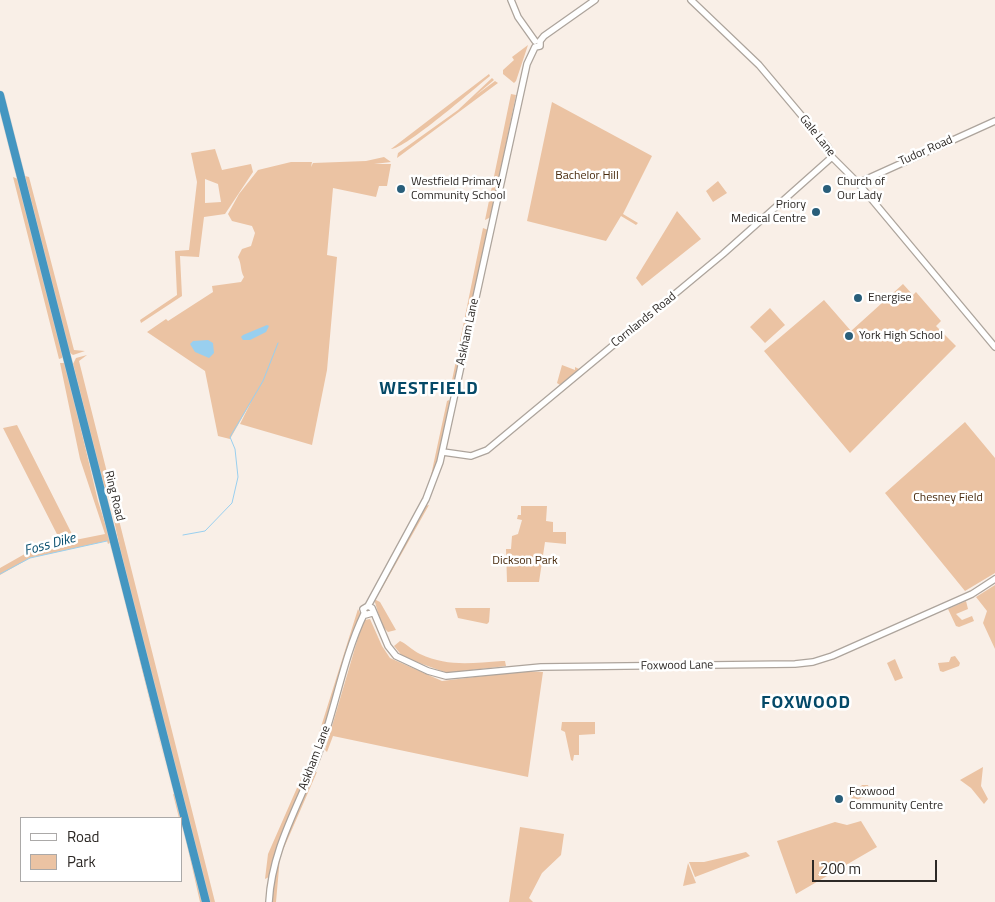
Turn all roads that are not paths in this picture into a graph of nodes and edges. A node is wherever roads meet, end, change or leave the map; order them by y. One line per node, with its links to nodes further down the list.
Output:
1 (511, 0): 4 (street)
2 (595, 0): 4 (street, Askham Lane)
3 (691, 0): 7 (street, Gale Lane)
4 (537, 43): 10 (street, Askham Lane)
5 (0, 95): 15 (highway, Ring Road)
6 (995, 121): 8 (street, Tudor Road)
7 (832, 157): 8 (street, Gale Lane); 10 (street, Cornlands Road)
8 (858, 183): 9 (street, Gale Lane)
9 (995, 347)
10 (443, 452): 12 (street, Askham Lane)
11 (995, 580): 13 (street, Foxwood Lane)
12 (368, 606): 13 (street); 14 (street, Askham Lane)
13 (372, 613): 14 (street)
14 (364, 614): 16 (street, Askham Lane)
15 (206, 902)
16 (269, 902)

